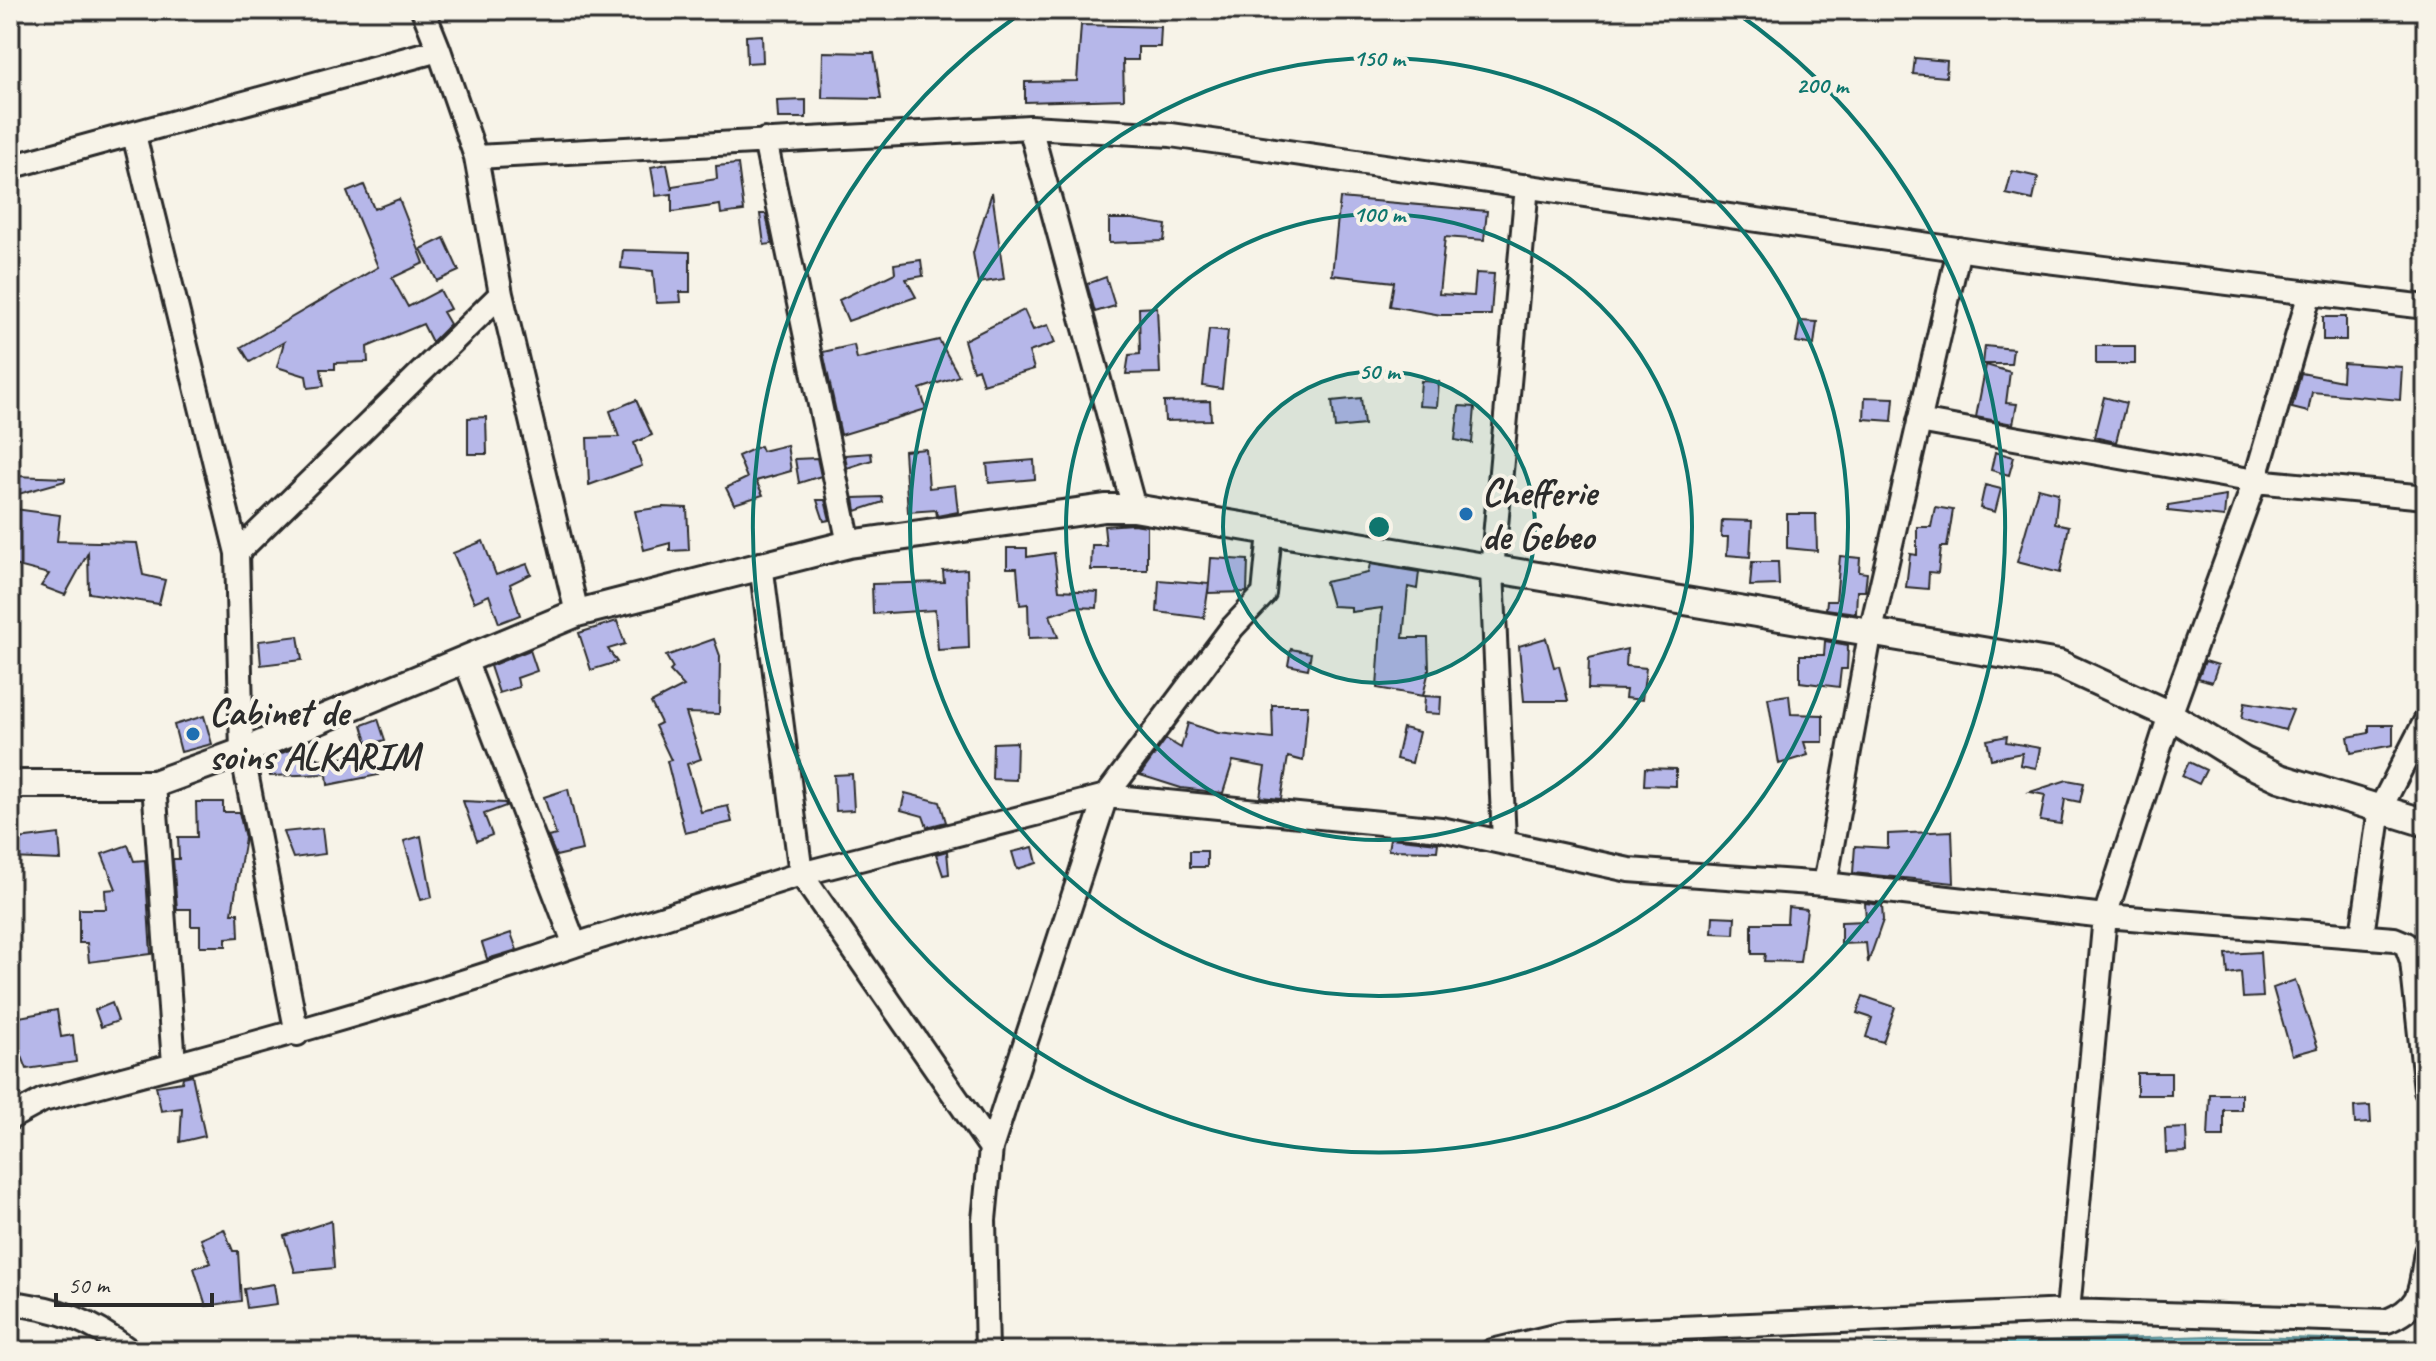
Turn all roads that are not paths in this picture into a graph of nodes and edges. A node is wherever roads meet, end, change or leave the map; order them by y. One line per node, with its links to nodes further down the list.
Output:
1 (423, 10): 2 (street)
2 (439, 50): 4 (street); 6 (street)
3 (1030, 127): 5 (street); 8 (street); 16 (street)
4 (134, 135): 7 (street); 19 (street)
5 (765, 140): 6 (street); 18 (street)
6 (476, 157): 11 (street)
7 (10, 167)
8 (1527, 186): 9 (street); 21 (street)
9 (1959, 249): 10 (street); 13 (street)
10 (2310, 293): 12 (street); 14 (street)
11 (501, 294): 19 (street); 22 (street)
12 (2426, 307)
13 (1919, 421): 14 (street); 23 (street)
14 (2255, 481): 15 (street); 25 (street)
15 (2426, 497)
16 (1134, 508): 17 (street); 18 (street)
17 (1270, 532): 21 (street); 30 (street)
18 (849, 544): 20 (street)
19 (237, 553): 27 (street)
20 (761, 564): 22 (street); 34 (street)
21 (1492, 570): 23 (street); 33 (street)
22 (577, 613): 24 (street)
23 (1870, 635): 25 (street); 35 (street)
24 (465, 660): 27 (street); 38 (street)
25 (2170, 715): 31 (street); 36 (street)
26 (2426, 720): 31 (street)
27 (242, 752): 29 (street); 39 (street)
28 (10, 784): 29 (street)
29 (154, 784): 40 (street)
30 (1106, 796): 33 (street); 34 (street); 43 (street)
31 (2380, 809): 32 (street); 37 (street)
32 (2426, 823)
33 (1504, 841): 35 (street)
34 (801, 874): 38 (street); 43 (street)
35 (1825, 884): 36 (street)
36 (2105, 916): 37 (street); 46 (street)
37 (2362, 935): 41 (street)
38 (575, 945): 39 (street)
39 (297, 1034): 40 (street)
40 (174, 1064): 42 (street)
41 (2426, 1090)
42 (10, 1118)
43 (991, 1148): 48 (street)
44 (2426, 1252): 46 (street)
45 (10, 1303): 47 (street)
46 (2068, 1311): 49 (street)
47 (130, 1351)
48 (987, 1351)
49 (1492, 1351)

